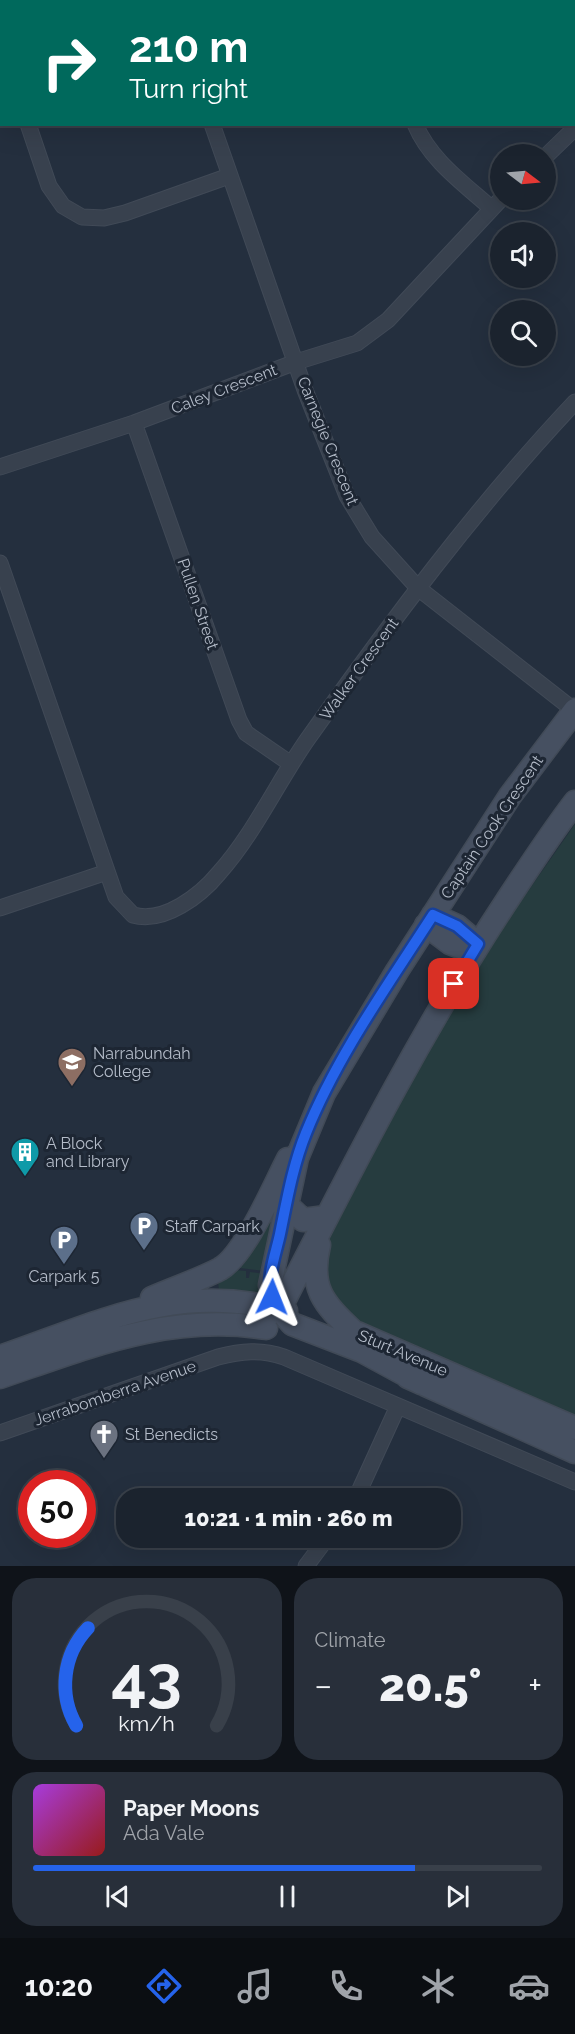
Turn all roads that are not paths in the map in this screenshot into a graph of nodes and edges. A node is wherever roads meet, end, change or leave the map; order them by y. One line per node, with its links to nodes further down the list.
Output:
1 (29, 126): 6 (street)
2 (213, 126): 6 (street, Carnegie Crescent)
3 (416, 126): 7 (street)
4 (575, 128): 5 (street)
5 (556, 146)
6 (229, 176): 9 (street, Carnegie Crescent)
7 (490, 199)
8 (490, 210): 9 (street, Caley Crescent)
9 (296, 362): 11 (street, Caley Crescent); 14 (street, Carnegie Crescent)
10 (575, 402): 14 (street, Walker Crescent)
11 (134, 423): 12 (street, Caley Crescent); 16 (street, Pullen Street)
12 (0, 466)
13 (0, 563): 18 (street)
14 (418, 588): 15 (street, Carnegie Crescent); 16 (street, Walker Crescent)
15 (575, 711): 20 (main road, Captain Cook Crescent)
16 (291, 764): 18 (street, Walker Crescent)
17 (575, 802): 21 (main road)
18 (106, 872): 19 (street)
19 (0, 908)
20 (430, 920): 21 (main road); 22 (main road, Captain Cook Crescent)
21 (476, 948): 24 (main road)
22 (324, 1093): 23 (main road, Captain Cook Crescent); 26 (main road)
23 (286, 1204): 24 (main road); 25 (main road, Captain Cook Crescent)
24 (326, 1217): 25 (main road); 28 (main road)
25 (277, 1308): 26 (main road, Sturt Avenue); 27 (main road); 28 (main road, Sturt Avenue); 31 (main road)
26 (112, 1316): 29 (main road)
27 (241, 1325): 30 (main road); 31 (main road, Sturt Avenue)
28 (353, 1331): 33 (main road, Sturt Avenue)
29 (0, 1357)
30 (0, 1377)
31 (422, 1383): 35 (main road, Sturt Avenue)
32 (398, 1406): 34 (street, Jerrabomberra Avenue); 36 (street); 37 (street)
33 (575, 1428)
34 (0, 1433)
35 (575, 1452)
36 (575, 1482)
37 (361, 1488)
38 (320, 1548): 39 (street)
39 (306, 1566)

